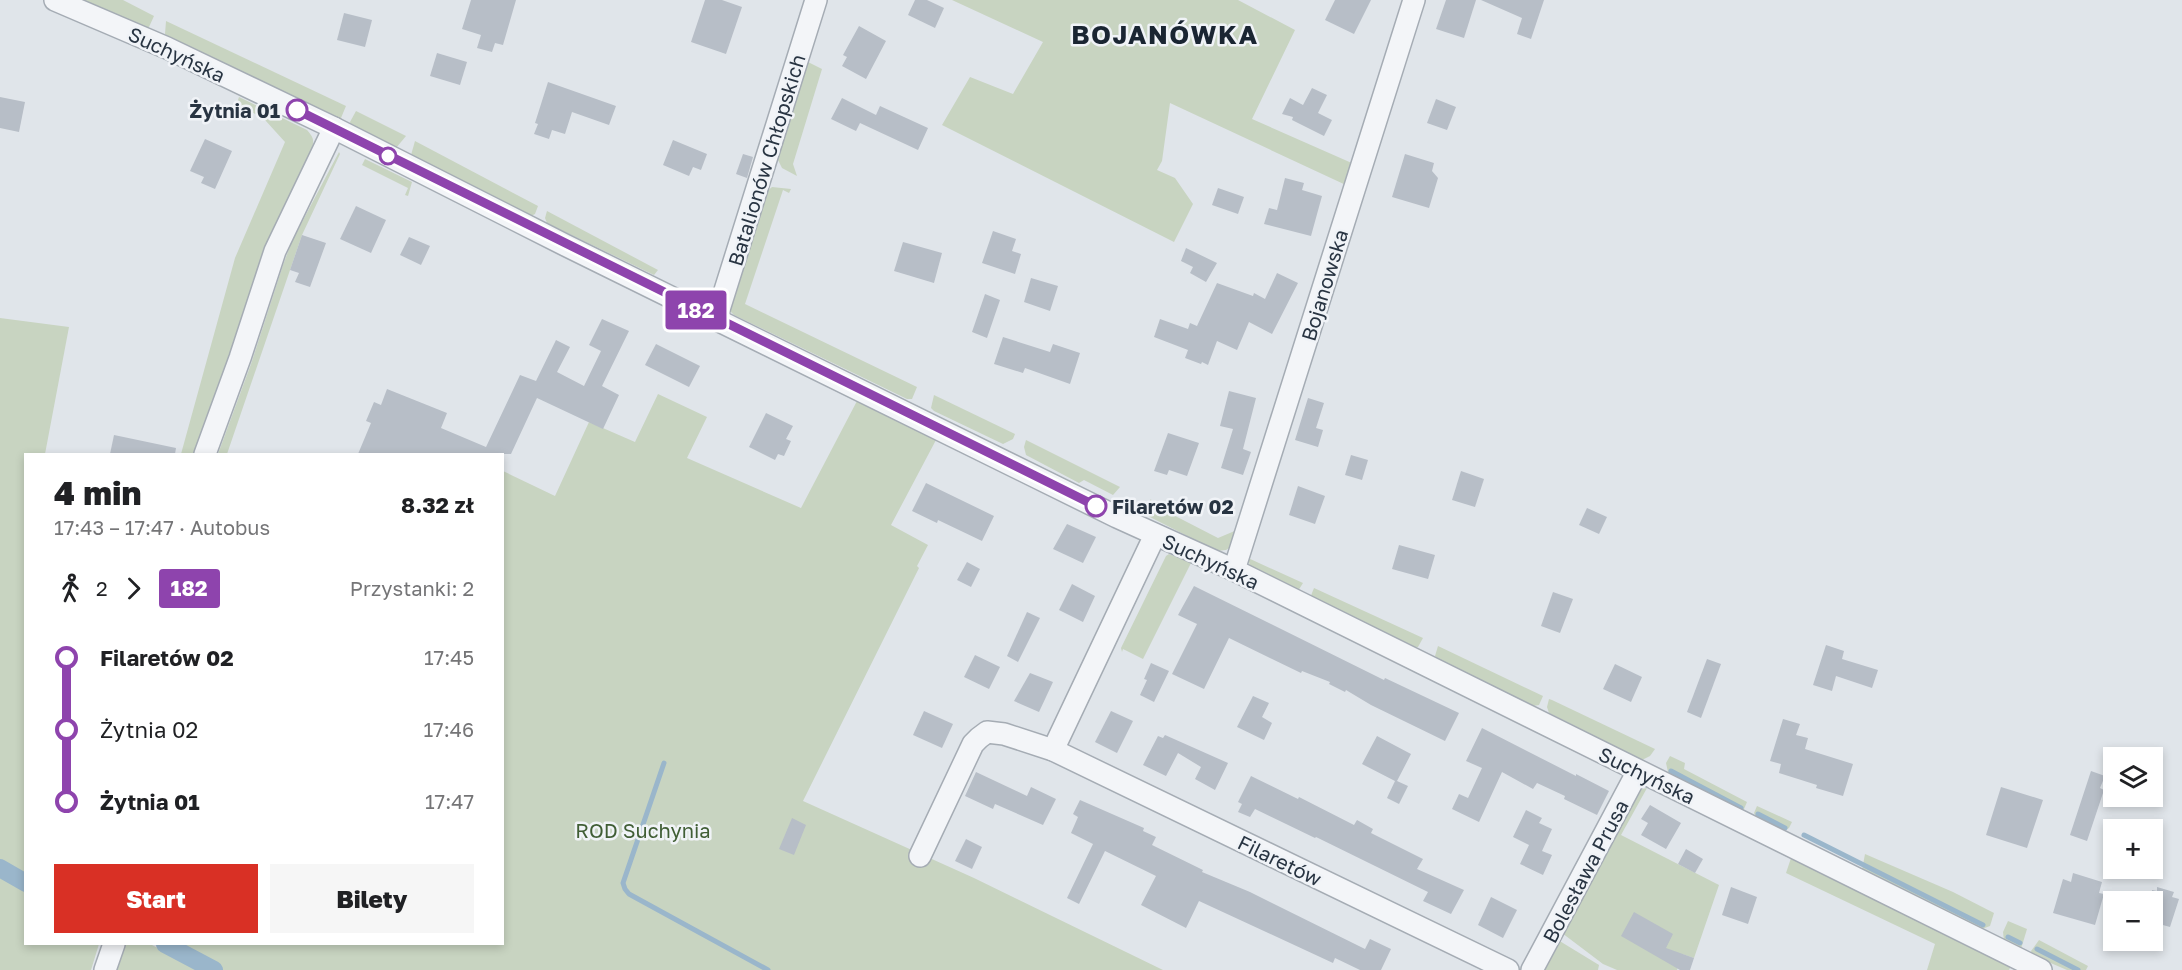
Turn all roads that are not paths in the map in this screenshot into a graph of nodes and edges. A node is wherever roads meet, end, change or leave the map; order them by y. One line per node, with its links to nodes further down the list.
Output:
1 (55, 0): 4 (street, Suchyńska)
2 (816, 0): 5 (street, Batalionów Chłopskich)
3 (1414, 0): 8 (street, Bojanowska)
4 (334, 128): 5 (street, Suchyńska); 6 (street)
5 (716, 319): 7 (street, Suchyńska)
6 (205, 453)
7 (1155, 535): 8 (street, Suchyńska); 9 (street)
8 (1234, 570): 10 (street, Suchyńska)
9 (1053, 750): 11 (street, Filaretów); 14 (street, Filaretów)
10 (1638, 771): 15 (street, Bolesława Prusa); 16 (street, Suchyńska)
11 (921, 856)
12 (114, 945): 13 (street)
13 (105, 970)
14 (1508, 970)
15 (1532, 970)
16 (2041, 970)

